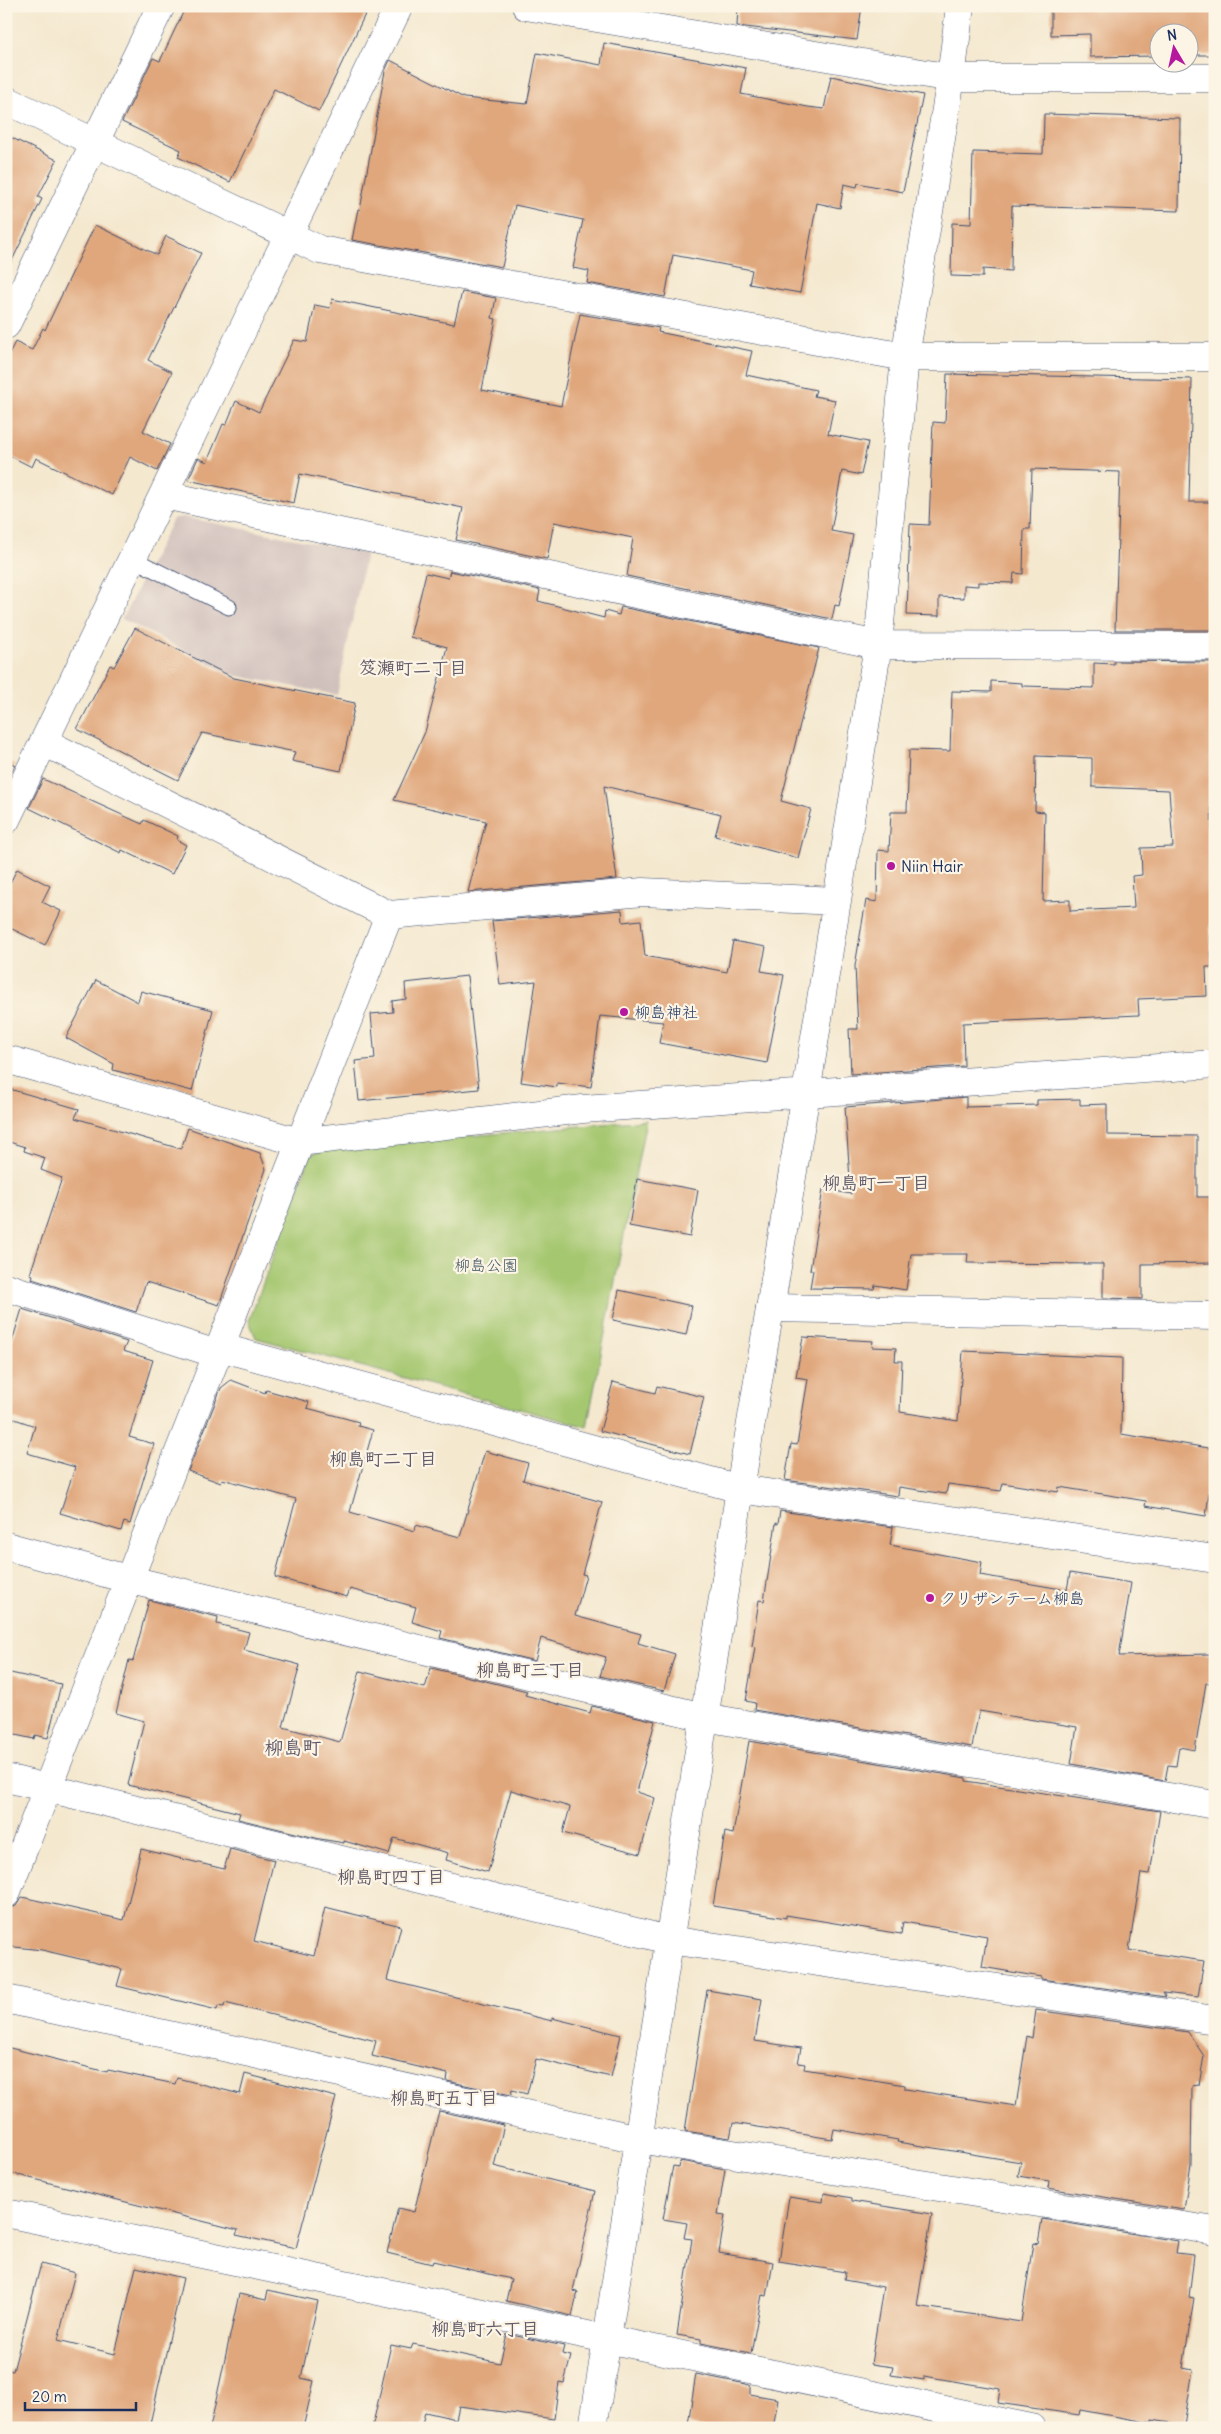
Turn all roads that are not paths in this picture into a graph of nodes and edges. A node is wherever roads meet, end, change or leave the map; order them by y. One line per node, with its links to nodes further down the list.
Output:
1 (161, 6): 8 (street)
2 (399, 6): 9 (street)
3 (526, 6): 5 (street)
4 (960, 6): 5 (street)
5 (951, 78): 6 (street); 11 (street)
6 (1215, 78)
7 (6, 100): 8 (street)
8 (95, 143): 9 (street); 10 (street)
9 (290, 236): 11 (street); 13 (street)
10 (6, 325)
11 (905, 357): 12 (street); 16 (street)
12 (1215, 357)
13 (164, 495): 14 (street); 16 (street)
14 (133, 559): 15 (lane); 18 (street)
15 (229, 607)
16 (878, 645): 17 (street); 20 (street)
17 (1215, 646)
18 (44, 742): 19 (street); 21 (street)
19 (6, 820)
20 (837, 900): 21 (street); 24 (street)
21 (389, 915): 25 (street)
22 (6, 1059): 25 (street)
23 (1215, 1064): 24 (street)
24 (806, 1093): 25 (street); 27 (street)
25 (299, 1142): 29 (street)
26 (6, 1287): 29 (street)
27 (770, 1308): 28 (street); 30 (street)
28 (1215, 1316)
29 (218, 1350): 30 (street); 33 (street)
30 (740, 1489): 32 (street); 34 (street)
31 (6, 1546): 33 (street)
32 (1215, 1559)
33 (131, 1580): 34 (street); 36 (street)
34 (704, 1718): 37 (street); 39 (street)
35 (6, 1778): 36 (street)
36 (48, 1788): 38 (street); 39 (street)
37 (1215, 1805)
38 (6, 1894)
39 (669, 1940): 41 (street); 42 (street)
40 (6, 1999): 42 (street)
41 (1215, 2020)
42 (638, 2139): 44 (street); 45 (street)
43 (6, 2212): 45 (street)
44 (1215, 2231)
45 (607, 2337): 46 (street); 47 (street)
46 (593, 2428)
47 (1031, 2428)

